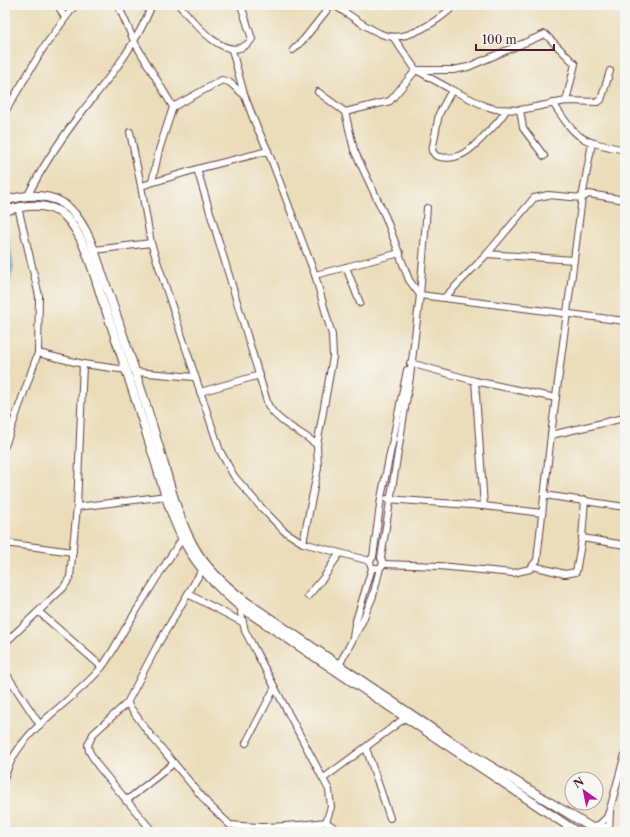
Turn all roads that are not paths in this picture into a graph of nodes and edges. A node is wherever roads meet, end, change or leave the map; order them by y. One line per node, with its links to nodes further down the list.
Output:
1 (58, 5): 9 (street)
2 (75, 5): 9 (street)
3 (118, 5): 11 (street)
4 (152, 5): 11 (street)
5 (179, 5): 12 (street)
6 (333, 5): 10 (street); 13 (street)
7 (455, 5): 10 (street)
8 (242, 6): 12 (street)
9 (65, 18): 21 (street)
10 (393, 37): 14 (street)
11 (135, 43): 22 (street); 33 (street)
12 (232, 50): 18 (street)
13 (293, 50)
14 (416, 70): 16 (street); 19 (street); 25 (street)
15 (610, 71): 19 (street)
16 (452, 90): 23 (street); 23 (street)
17 (318, 92): 25 (street)
18 (244, 94): 22 (street); 29 (street)
19 (566, 101): 20 (street)
20 (553, 103): 24 (street); 27 (street)
21 (6, 108)
22 (173, 108): 32 (street)
23 (506, 110): 24 (street)
24 (520, 110): 30 (street)
25 (345, 112): 45 (street)
26 (130, 132): 34 (street)
27 (592, 143): 28 (street); 37 (street)
28 (625, 150)
29 (268, 151): 31 (street); 50 (street)
30 (544, 156)
31 (197, 169): 32 (street); 61 (street)
32 (152, 182): 34 (street)
33 (34, 183): 35 (street); 36 (street)
34 (141, 186): 43 (street)
35 (28, 195): 36 (main road); 39 (main road)
36 (40, 196): 44 (main road)
37 (582, 198): 38 (street); 46 (street); 47 (street)
38 (625, 200)
39 (5, 201)
40 (18, 207): 42 (main road); 49 (main road); 56 (street)
41 (427, 208): 51 (street)
42 (5, 211)
43 (151, 243): 44 (street); 62 (street)
44 (94, 250): 49 (main road)
45 (400, 253): 48 (street); 51 (street)
46 (487, 254): 47 (street); 52 (street)
47 (574, 260): 54 (street)
48 (346, 267): 50 (street); 53 (street)
49 (96, 270): 59 (main road); 60 (main road)
50 (315, 275): 69 (street)
51 (420, 295): 52 (street); 57 (street)
52 (444, 297): 54 (street)
53 (360, 303)
54 (568, 313): 55 (street); 65 (street)
55 (625, 321)
56 (38, 353): 58 (street); 70 (street)
57 (410, 363): 63 (street); 74 (street); 75 (street)
58 (83, 364): 59 (street); 78 (street)
59 (127, 370): 73 (main road)
60 (136, 372): 62 (street); 94 (main road)
61 (260, 375): 64 (street); 69 (street)
62 (194, 377): 64 (street)
63 (475, 381): 65 (street); 77 (street)
64 (200, 392): 84 (street)
65 (556, 398): 68 (street)
66 (625, 405): 67 (street)
67 (624, 418): 68 (street); 71 (street)
68 (551, 435): 72 (street)
69 (317, 445): 84 (street)
70 (5, 446)
71 (625, 450)
72 (544, 495): 76 (street); 80 (street)
73 (167, 496): 78 (street); 81 (main road)
74 (381, 498): 75 (street); 88 (street)
75 (390, 499): 77 (street); 89 (street)
76 (584, 500): 79 (street); 82 (street)
77 (484, 506): 80 (street)
78 (77, 507): 86 (street)
79 (625, 507)
80 (542, 513): 90 (street)
81 (182, 538): 91 (main road); 99 (street)
82 (582, 538): 85 (street); 90 (street)
83 (5, 543): 86 (street)
84 (303, 543): 87 (street)
85 (625, 545)
86 (73, 552): 95 (street)
87 (339, 554): 88 (street); 93 (street)
88 (372, 562): 89 (street); 89 (street); 97 (street)
89 (381, 563): 90 (street); 97 (street)
90 (533, 566)
91 (202, 570): 92 (street); 94 (main road)
92 (188, 594): 96 (street); 103 (street)
93 (308, 596)
94 (243, 605): 96 (street); 100 (main road)
95 (40, 612): 98 (street); 99 (street)
96 (242, 622): 102 (street)
97 (353, 638): 100 (street)
98 (5, 643)
99 (102, 667): 105 (street)
100 (338, 668): 104 (main road); 116 (main road)
101 (5, 672): 105 (street)
102 (274, 689): 106 (street); 111 (street)
103 (127, 703): 109 (street); 112 (street)
104 (405, 718): 107 (street); 119 (main road)
105 (40, 725): 110 (street)
106 (246, 742)
107 (366, 748): 111 (street); 114 (street)
108 (625, 754): 113 (street)
109 (174, 763): 112 (street); 115 (street)
110 (5, 776)
111 (324, 778): 115 (street)
112 (126, 801): 117 (street)
113 (610, 809): 116 (street); 120 (street)
114 (390, 818)
115 (326, 822): 118 (street)
116 (593, 829): 120 (main road)
117 (153, 832)
118 (340, 832)
119 (577, 832)
120 (609, 832)

